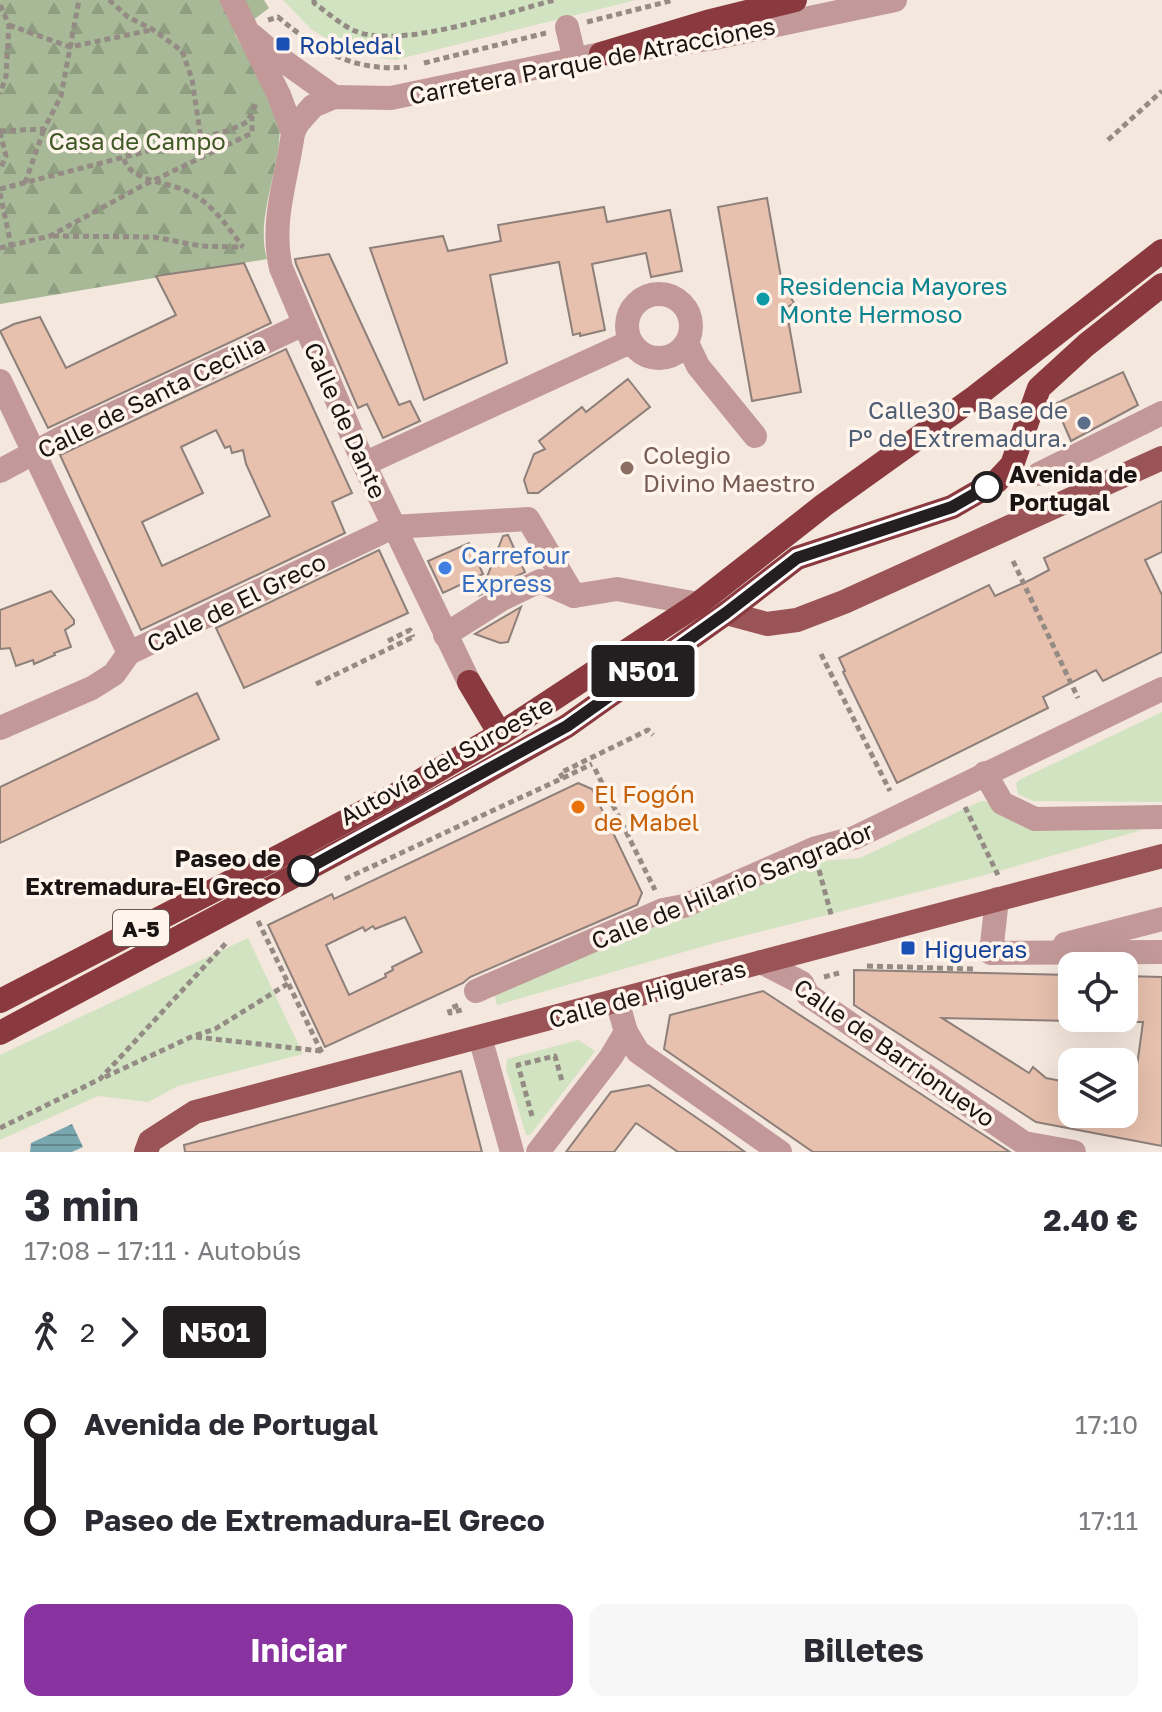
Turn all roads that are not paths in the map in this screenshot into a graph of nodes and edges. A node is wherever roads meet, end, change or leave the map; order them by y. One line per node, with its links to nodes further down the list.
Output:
1 (232, 0): 4 (street)
2 (795, 0): 6 (highway)
3 (895, 0): 6 (street, Carretera Parque de Atracciones)
4 (257, 27): 8 (street); 9 (street)
5 (567, 27): 7 (street)
6 (601, 54): 7 (street, Carretera Parque de Atracciones)
7 (575, 60): 8 (street, Carretera Parque de Atracciones)
8 (345, 98): 9 (street)
9 (292, 140): 12 (street, Calle de Dante)
10 (1162, 251): 25 (highway, Autovía del Suroeste / A-5)
11 (1162, 285): 26 (highway, Autovía del Suroeste / A-5)
12 (304, 324): 18 (street, Calle de Santa Cecilia); 20 (street, Calle de Dante)
13 (630, 342): 14 (street); 14 (street); 20 (street)
14 (687, 343): 17 (street)
15 (0, 381): 18 (street)
16 (1162, 413): 22 (street)
17 (755, 436)
18 (34, 452): 21 (street, Calle de Santa Cecilia); 28 (street)
19 (1162, 458): 26 (main road)
20 (364, 464): 23 (street, Calle de Dante)
21 (0, 471)
22 (1039, 474)
23 (393, 527): 24 (street); 27 (street, Calle de Dante); 28 (street, Calle de El Greco)
24 (574, 596): 25 (street); 27 (street)
25 (698, 604): 32 (highway, Autovía del Suroeste / A-5)
26 (726, 613): 45 (highway, Autovía del Suroeste / A-5)
27 (445, 635): 29 (street, Calle de Dante)
28 (129, 653): 31 (street, Calle de El Greco)
29 (469, 682): 32 (highway)
30 (1162, 689): 33 (street, Calle de Hilario Sangrador)
31 (0, 728)
32 (500, 734): 43 (highway, Autovía del Suroeste / A-5)
33 (985, 773): 34 (street); 41 (street, Calle de Hilario Sangrador)
34 (1162, 817)
35 (1162, 856): 36 (main road, Calle de Higueras)
36 (997, 899): 39 (street); 40 (main road, Calle de Higueras)
37 (1162, 919): 39 (street)
38 (1162, 952): 39 (street)
39 (1028, 953)
40 (761, 962): 42 (main road, Calle de Higueras); 47 (street, Calle de Barrionuevo)
41 (476, 991)
42 (617, 1000): 44 (street); 46 (main road, Calle de Higueras)
43 (0, 1001)
44 (626, 1032): 50 (street); 51 (street)
45 (0, 1033)
46 (480, 1037): 48 (main road, Calle de Higueras); 49 (street)
47 (1021, 1147): 52 (street, Calle de Barrionuevo)
48 (146, 1152)
49 (512, 1152)
50 (538, 1152)
51 (780, 1152)
52 (1074, 1152)

